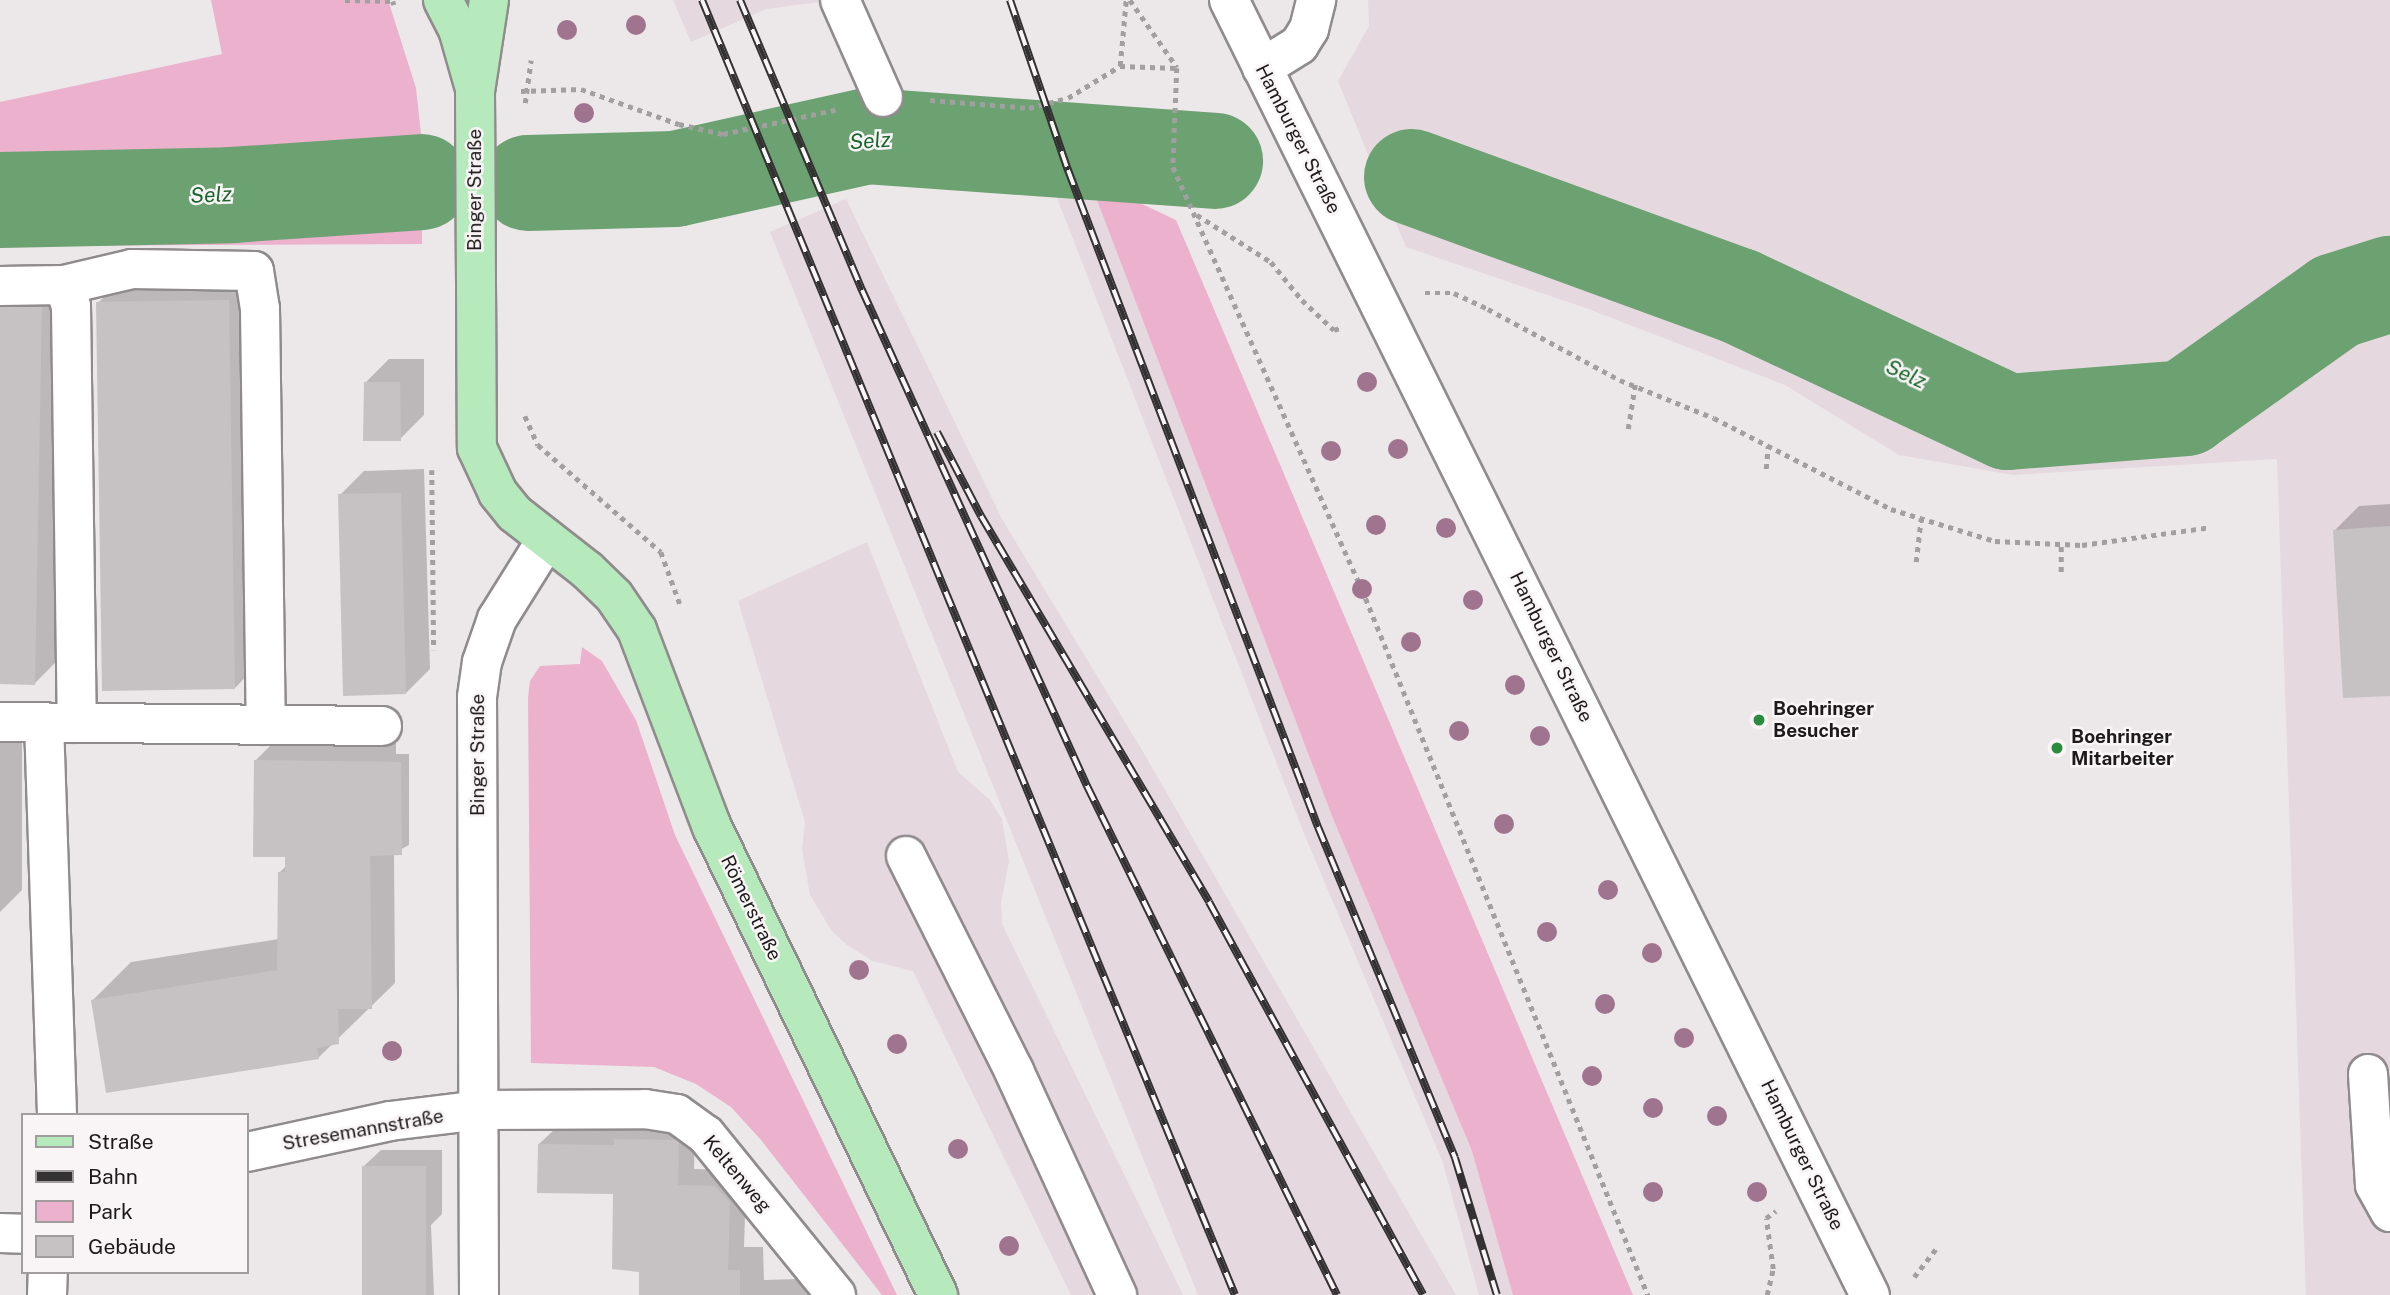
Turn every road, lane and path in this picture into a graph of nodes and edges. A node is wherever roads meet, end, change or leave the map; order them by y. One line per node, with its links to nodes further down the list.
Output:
1 (345, 0): 8 (path)
2 (443, 0): 13 (main road, Binger Straße)
3 (489, 0): 13 (main road, Binger Straße)
4 (840, 0): 14 (street)
5 (1128, 0): 9 (path); 10 (path)
6 (1228, 0): 11 (street, Hamburger Straße)
7 (1315, 0): 11 (street)
8 (397, 14)
9 (1120, 66): 10 (path); 14 (path)
10 (1177, 68): 15 (path)
11 (1262, 68): 18 (street, Hamburger Straße)
12 (529, 90): 14 (path)
13 (475, 91): 28 (main road, Binger Straße)
14 (883, 97)
15 (1196, 214): 18 (path); 51 (path)
16 (64, 285): 17 (street); 34 (street); 35 (street)
17 (0, 286)
18 (1385, 313): 19 (path); 52 (street, Hamburger Straße)
19 (1635, 385): 21 (path); 22 (path)
20 (523, 411): 25 (path)
21 (1628, 429)
22 (1768, 446): 24 (path); 26 (path)
23 (432, 466): 32 (path)
24 (1766, 469)
25 (587, 488)
26 (1921, 519): 29 (path); 30 (path)
27 (2211, 527): 29 (path)
28 (547, 539): 39 (street, Binger Straße); 49 (main road, Römerstraße)
29 (2062, 545): 31 (path)
30 (1916, 562)
31 (2061, 572)
32 (434, 659)
33 (0, 722): 34 (street)
34 (60, 723): 35 (street); 40 (street)
35 (266, 725): 36 (street)
36 (382, 726)
37 (905, 856): 50 (street)
38 (2368, 1074): 42 (street)
39 (479, 1110): 41 (street, Stresemannstraße); 47 (street, Binger Straße); 48 (street, Keltenweg)
40 (57, 1113)
41 (248, 1153)
42 (2390, 1212)
43 (0, 1233): 44 (street)
44 (21, 1234)
45 (48, 1274): 46 (street)
46 (47, 1295)
47 (478, 1295)
48 (836, 1295)
49 (939, 1295)
50 (1116, 1295)
51 (1647, 1295)
52 (1870, 1295)

